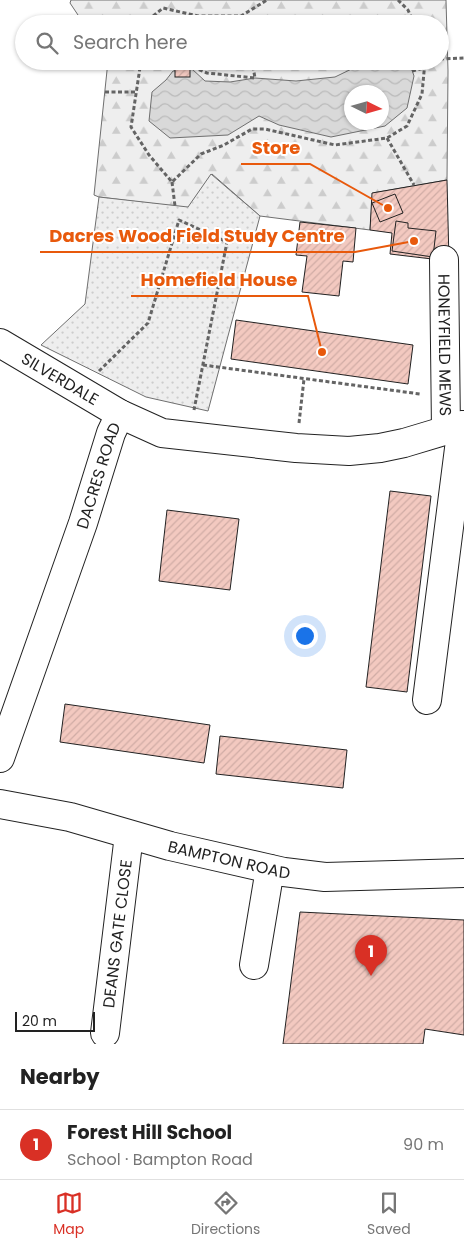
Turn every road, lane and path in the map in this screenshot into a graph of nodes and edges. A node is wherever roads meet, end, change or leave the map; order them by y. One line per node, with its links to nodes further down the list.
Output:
1 (267, 0): 5 (path)
2 (398, 0): 6 (path)
3 (154, 15): 4 (path)
4 (194, 15)
5 (243, 15)
6 (410, 15)
7 (464, 58): 8 (path)
8 (449, 59)
9 (140, 70): 16 (path)
10 (200, 70): 11 (path)
11 (254, 70)
12 (416, 70): 14 (path)
13 (425, 70): 17 (path)
14 (412, 71)
15 (105, 92): 16 (path)
16 (136, 92): 18 (path)
17 (387, 138): 18 (path); 19 (path)
18 (172, 182): 20 (path)
19 (414, 185)
20 (175, 206)
21 (444, 260): 26 (street, HONEYFIELD MEWS)
22 (0, 343): 25 (street, SILVERDALE)
23 (203, 365): 24 (path); 25 (path); 29 (path)
24 (304, 379): 26 (path); 30 (path)
25 (81, 389): 27 (street, SILVERDALE)
26 (445, 397): 28 (street, HONEYFIELD MEWS)
27 (120, 414): 29 (street, DACRES ROAD); 32 (street, DACRES ROAD)
28 (457, 427): 30 (street, DACRES ROAD); 31 (street, HONEYFIELD MEWS)
29 (189, 437): 30 (street, DACRES ROAD)
30 (296, 448)
31 (427, 700)
32 (0, 758)
33 (0, 804): 34 (street, BAMPTON ROAD)
34 (129, 835): 35 (street, BAMPTON ROAD); 38 (street, DEANS GATE CLOSE)
35 (270, 869): 36 (street, BAMPTON ROAD); 37 (street)
36 (464, 873)
37 (254, 965)
38 (105, 1033)

